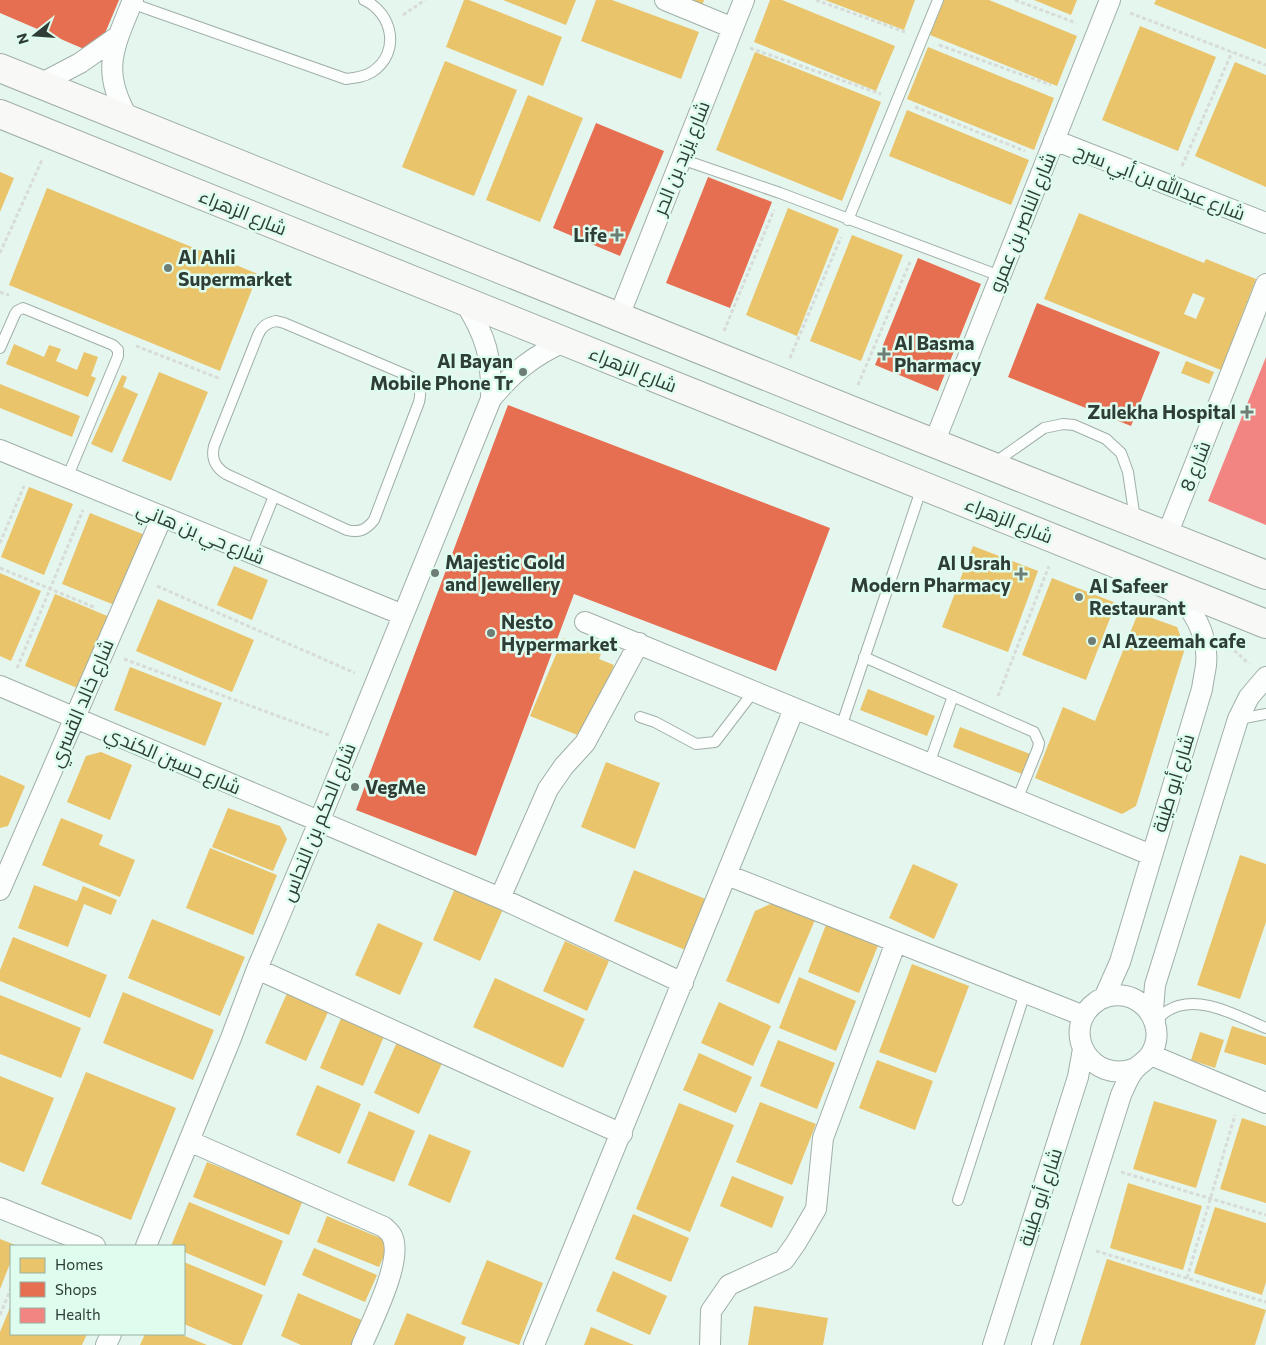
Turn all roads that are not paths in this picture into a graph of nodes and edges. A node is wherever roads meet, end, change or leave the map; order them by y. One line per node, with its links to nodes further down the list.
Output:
1 (364, 0): 5 (lane)
2 (665, 0): 7 (street)
3 (744, 0): 7 (street, شارع يزيد بن الحر)
4 (938, 0): 15 (lane)
5 (132, 2): 8 (street)
6 (1109, 2): 13 (street, شارع الناصر بن عمرو)
7 (733, 28): 14 (street, شارع يزيد بن الحر)
8 (117, 38): 10 (street); 12 (street)
9 (0, 68): 10 (main road)
10 (40, 84): 12 (main road)
11 (0, 114): 19 (main road, شارع الزهراء)
12 (128, 118): 20 (main road)
13 (1054, 140): 16 (street, شارع عبدالله بن أبي سرح); 17 (street, شارع الناصر بن عمرو)
14 (681, 159): 15 (lane); 20 (street, شارع يزيد بن الحر)
15 (848, 220): 17 (lane)
16 (1266, 223)
17 (1000, 276): 24 (street, شارع الناصر بن عمرو)
18 (1266, 284): 32 (street, شارع 8)
19 (464, 301): 21 (main road, شارع الزهراء); 23 (street, شارع الحكم بن النحاس)
20 (619, 316): 24 (main road)
21 (564, 342): 23 (street, شارع الحكم بن النحاس); 28 (main road, شارع الزهراء)
22 (0, 348): 27 (lane)
23 (491, 399): 36 (street, شارع الحكم بن النحاس)
24 (934, 443): 26 (main road)
25 (0, 450): 27 (street, شارع حي بن هاني)
26 (990, 466): 31 (main road); 31 (lane)
27 (67, 478): 30 (street, شارع حي بن هاني)
28 (922, 485): 35 (main road, شارع الزهراء); 40 (lane)
29 (274, 496): 29 (lane); 33 (lane)
30 (162, 517): 33 (street, شارع حي بن هاني); 47 (street, شارع خالد القسري)
31 (1135, 523): 32 (main road)
32 (1168, 535): 34 (main road)
33 (251, 553): 36 (street, شارع حي بن هاني)
34 (1266, 575)
35 (1158, 581): 38 (main road, شارع الزهراء); 54 (street, شارع أبو طينة)
36 (403, 615): 53 (street, شارع الحكم بن النحاس)
37 (585, 622): 39 (street)
38 (1266, 624)
39 (639, 643): 43 (street); 58 (street)
40 (864, 657): 44 (lane); 50 (lane)
41 (1265, 678): 49 (street)
42 (4, 687): 47 (street, شارع حسين الكندي)
43 (754, 692): 45 (street); 48 (lane)
44 (953, 696): 51 (lane); 52 (lane)
45 (794, 709): 50 (street); 56 (street)
46 (1266, 714): 49 (lane)
47 (75, 718): 53 (street, شارع حسين الكندي); 55 (street, شارع خالد القسري)
48 (640, 718)
49 (1238, 719): 65 (street)
50 (841, 727): 51 (street)
51 (929, 764): 52 (street)
52 (1017, 800): 54 (street)
53 (319, 822): 58 (street, شارع حسين الكندي); 60 (street, شارع الحكم بن النحاس)
54 (1151, 856): 63 (street, شارع أبو طينة)
55 (6, 857): 57 (street, شارع خالد القسري)
56 (727, 876): 59 (street); 61 (street)
57 (0, 890)
58 (500, 898): 61 (street, شارع حسين الكندي)
59 (896, 942): 62 (street); 79 (street)
60 (257, 969): 71 (street); 72 (street, شارع الحكم بن النحاس)
61 (683, 983): 71 (street)
62 (1025, 993): 64 (street); 73 (lane)
63 (1104, 998): 64 (street); 65 (street)
64 (1084, 1016): 67 (street)
65 (1155, 1022): 66 (lane); 68 (street)
66 (1266, 1028)
67 (1083, 1049): 69 (street); 80 (street, شارع أبو طينة)
68 (1151, 1055): 69 (street); 70 (street)
69 (1136, 1068): 81 (street)
70 (1266, 1103)
71 (622, 1134): 78 (street)
72 (189, 1141): 76 (street, شارع الحكم بن النحاس); 77 (street)
73 (958, 1200)
74 (0, 1208): 75 (street)
75 (92, 1245)
76 (146, 1245)
77 (362, 1345)
78 (534, 1345)
79 (710, 1345)
80 (993, 1345)
81 (1042, 1345)

